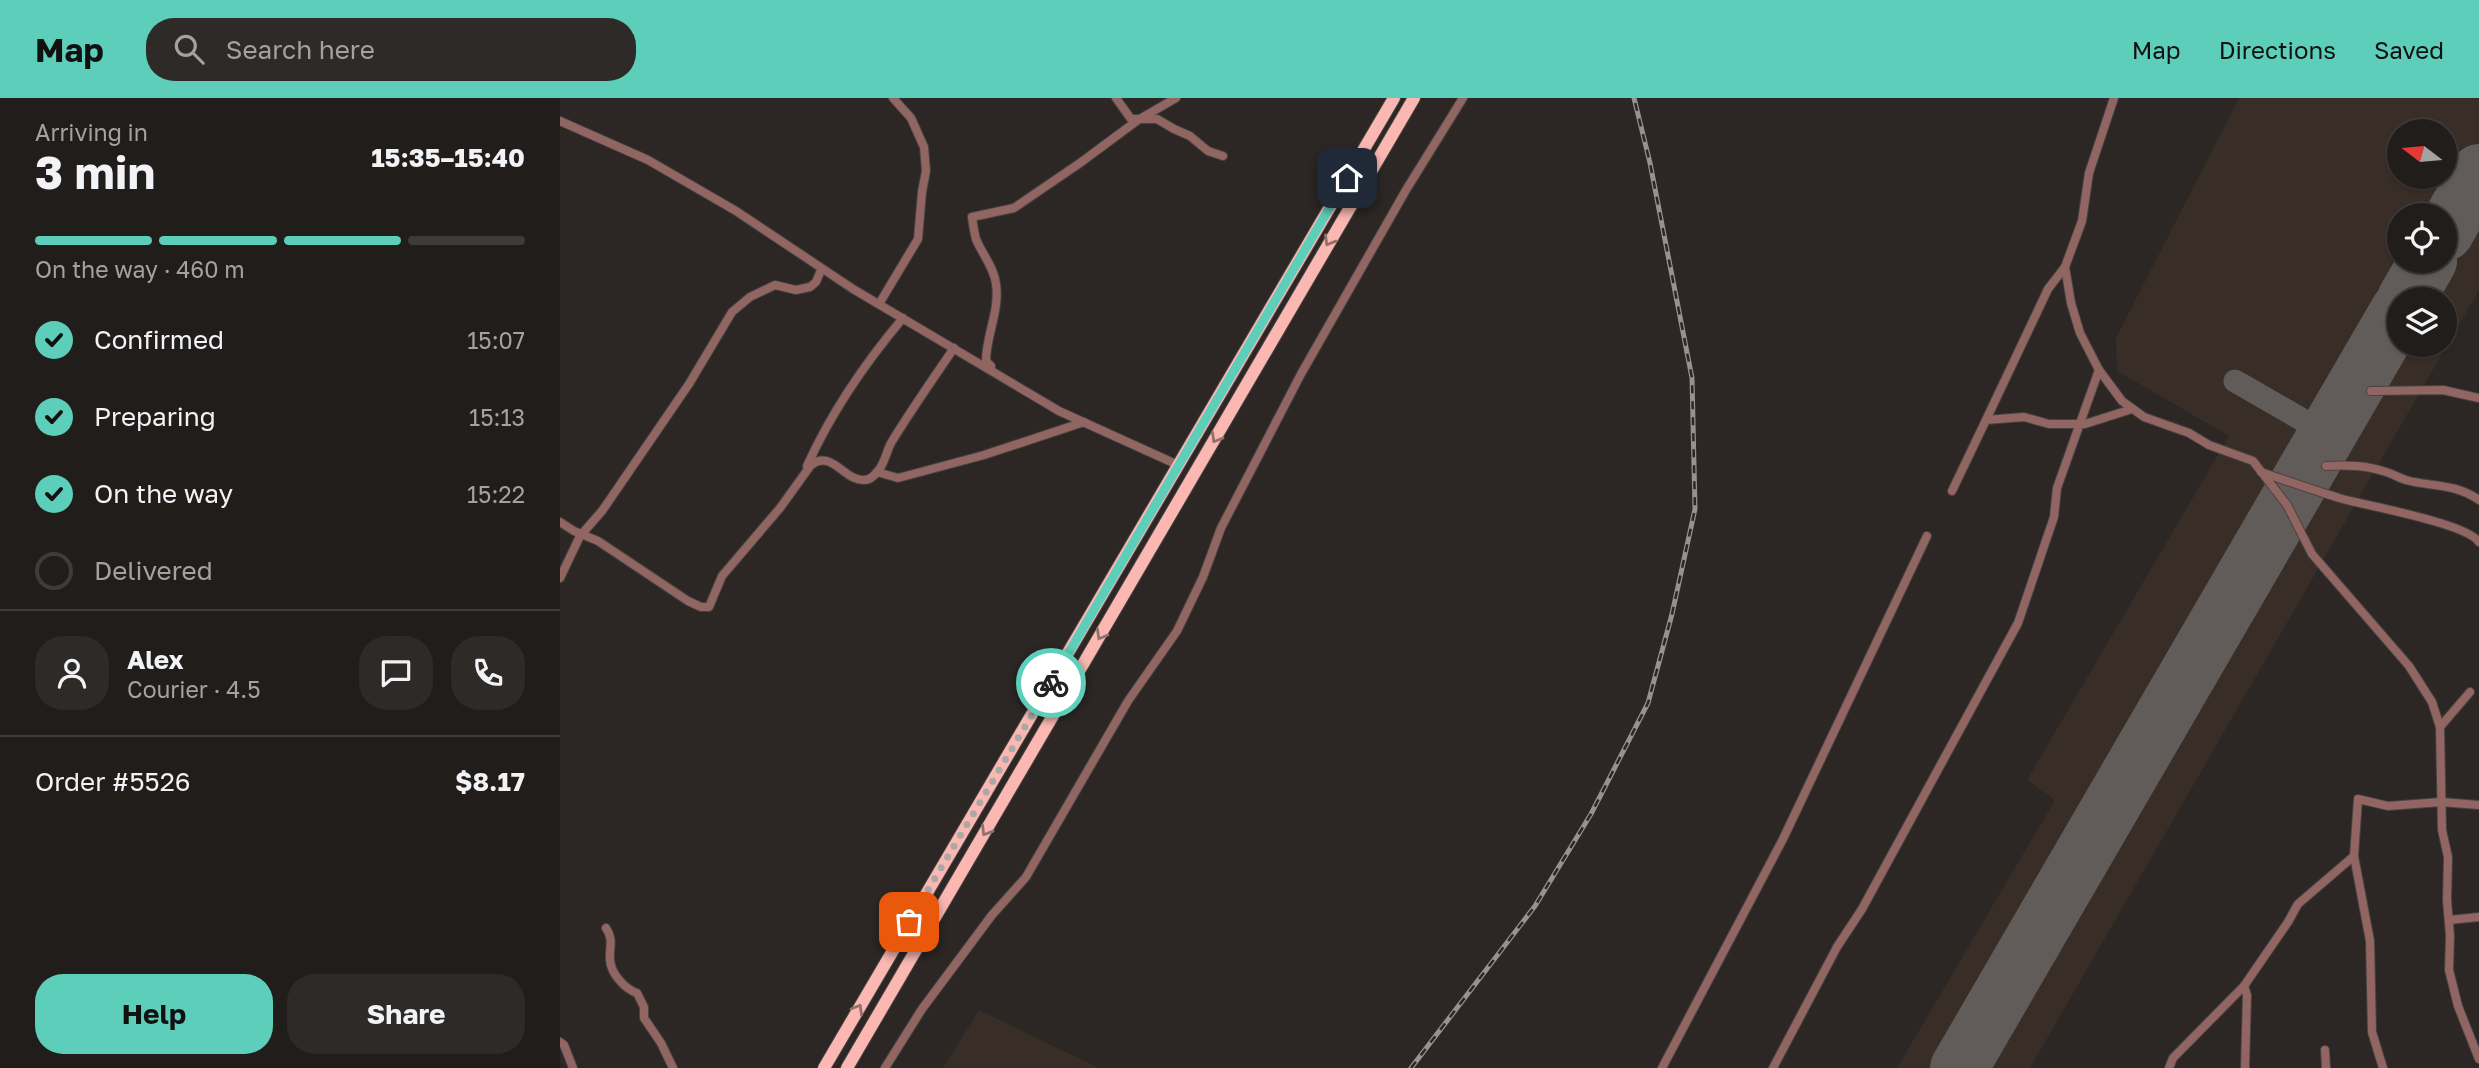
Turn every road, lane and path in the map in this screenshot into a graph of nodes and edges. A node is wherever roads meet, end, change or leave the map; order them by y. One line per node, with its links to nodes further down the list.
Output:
1 (893, 98): 13 (street)
2 (1116, 98): 8 (street)
3 (1176, 98): 8 (street)
4 (1394, 98): 24 (highway)
5 (1414, 98): 51 (highway, one-way to 51)
6 (1463, 98): 52 (street)
7 (2114, 98): 11 (street)
8 (1138, 120): 10 (street); 17 (street)
9 (560, 121): 12 (street)
10 (1223, 156)
11 (2066, 267): 16 (street); 21 (street)
12 (821, 270): 13 (street); 32 (street)
13 (878, 304): 14 (street)
14 (903, 318): 15 (street); 28 (street)
15 (954, 348): 17 (street); 26 (street)
16 (2099, 370): 20 (street); 23 (street)
17 (1004, 378): 22 (street)
18 (2371, 391): 19 (street)
19 (2479, 398)
20 (2132, 409): 23 (street); 27 (street)
21 (1986, 420): 23 (street); 29 (street)
22 (1084, 422): 24 (street); 26 (street)
23 (2081, 424): 54 (street)
24 (1178, 466): 50 (highway, one-way to 24)
25 (2326, 466): 30 (street)
26 (877, 472): 28 (street)
27 (2262, 472): 34 (street); 37 (street)
28 (803, 475): 32 (street)
29 (1952, 491)
30 (2479, 500)
31 (560, 522): 32 (street)
32 (581, 535): 35 (street)
33 (1927, 536): 53 (street)
34 (2479, 542)
35 (560, 578)
36 (2470, 692): 37 (street)
37 (2440, 727): 38 (street)
38 (2441, 802): 39 (street); 40 (street); 42 (street)
39 (2479, 804)
40 (2354, 856): 44 (street); 58 (street)
41 (2479, 917): 42 (street)
42 (2449, 920): 47 (street)
43 (606, 928): 49 (street)
44 (2244, 986): 55 (street); 56 (street)
45 (560, 1042): 48 (street)
46 (2325, 1050): 57 (street)
47 (2479, 1059)
48 (573, 1068)
49 (673, 1068)
50 (824, 1068)
51 (847, 1068)
52 (885, 1068)
53 (1662, 1068)
54 (1773, 1068)
55 (2169, 1068)
56 (2245, 1068)
57 (2326, 1068)
58 (2383, 1068)

